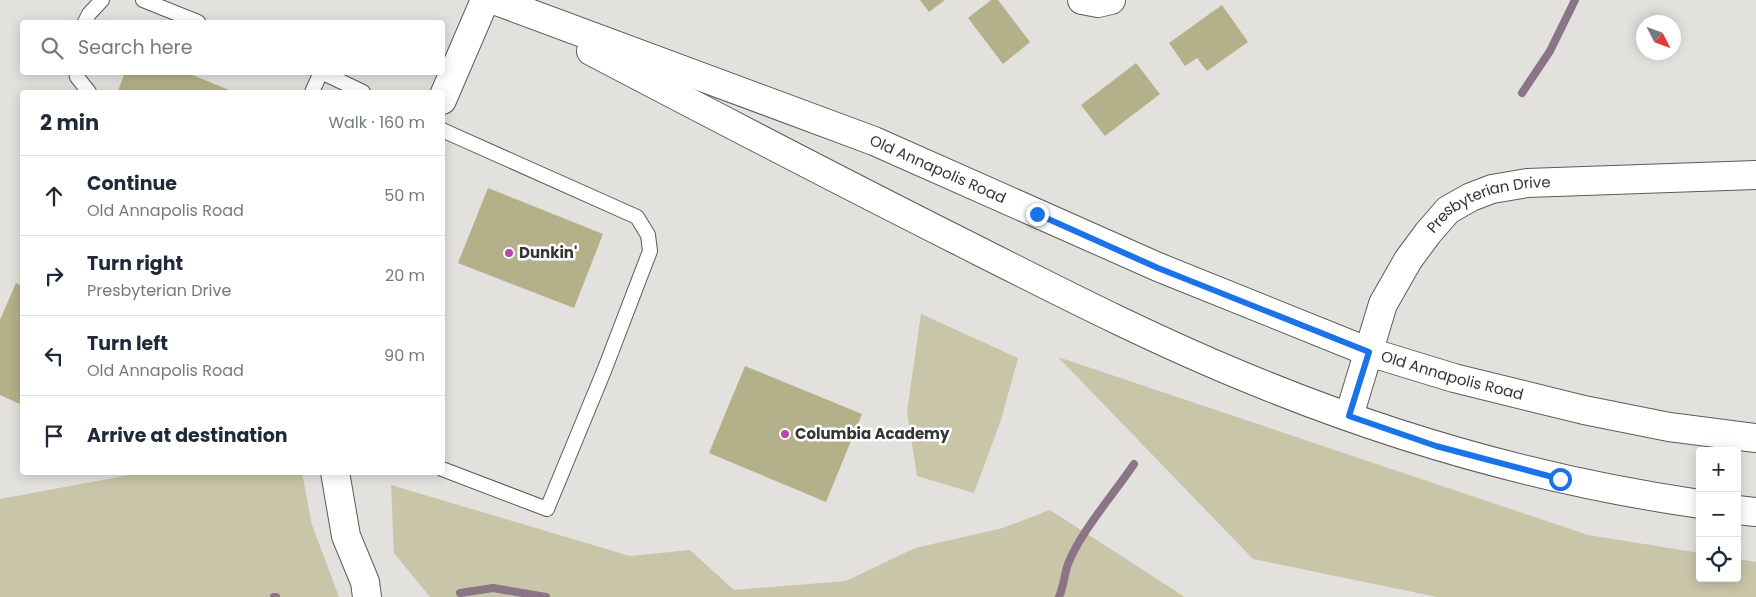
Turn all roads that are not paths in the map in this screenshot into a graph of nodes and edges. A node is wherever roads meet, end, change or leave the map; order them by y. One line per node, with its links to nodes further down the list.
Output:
1 (102, 0): 7 (lane)
2 (143, 0): 8 (lane)
3 (485, 0): 15 (main road)
4 (493, 0): 18 (main road, Old Annapolis Road); 19 (main road, Old Annapolis Road)
5 (1082, 0): 6 (main road)
6 (1111, 0)
7 (86, 20)
8 (193, 20)
9 (76, 75): 12 (lane)
10 (320, 75): 13 (lane)
11 (327, 75): 14 (lane)
12 (88, 90)
13 (313, 90)
14 (359, 90)
15 (445, 93)
16 (445, 131): 21 (lane)
17 (1756, 176): 18 (main road, Presbyterian Drive)
18 (1369, 352): 19 (main road, Presbyterian Drive); 20 (main road, Old Annapolis Road)
19 (1349, 416): 23 (main road, Old Annapolis Road)
20 (1756, 438)
21 (445, 469)
22 (336, 475): 26 (main road)
23 (1696, 503)
24 (1741, 510): 25 (main road)
25 (1756, 512)
26 (374, 593)

